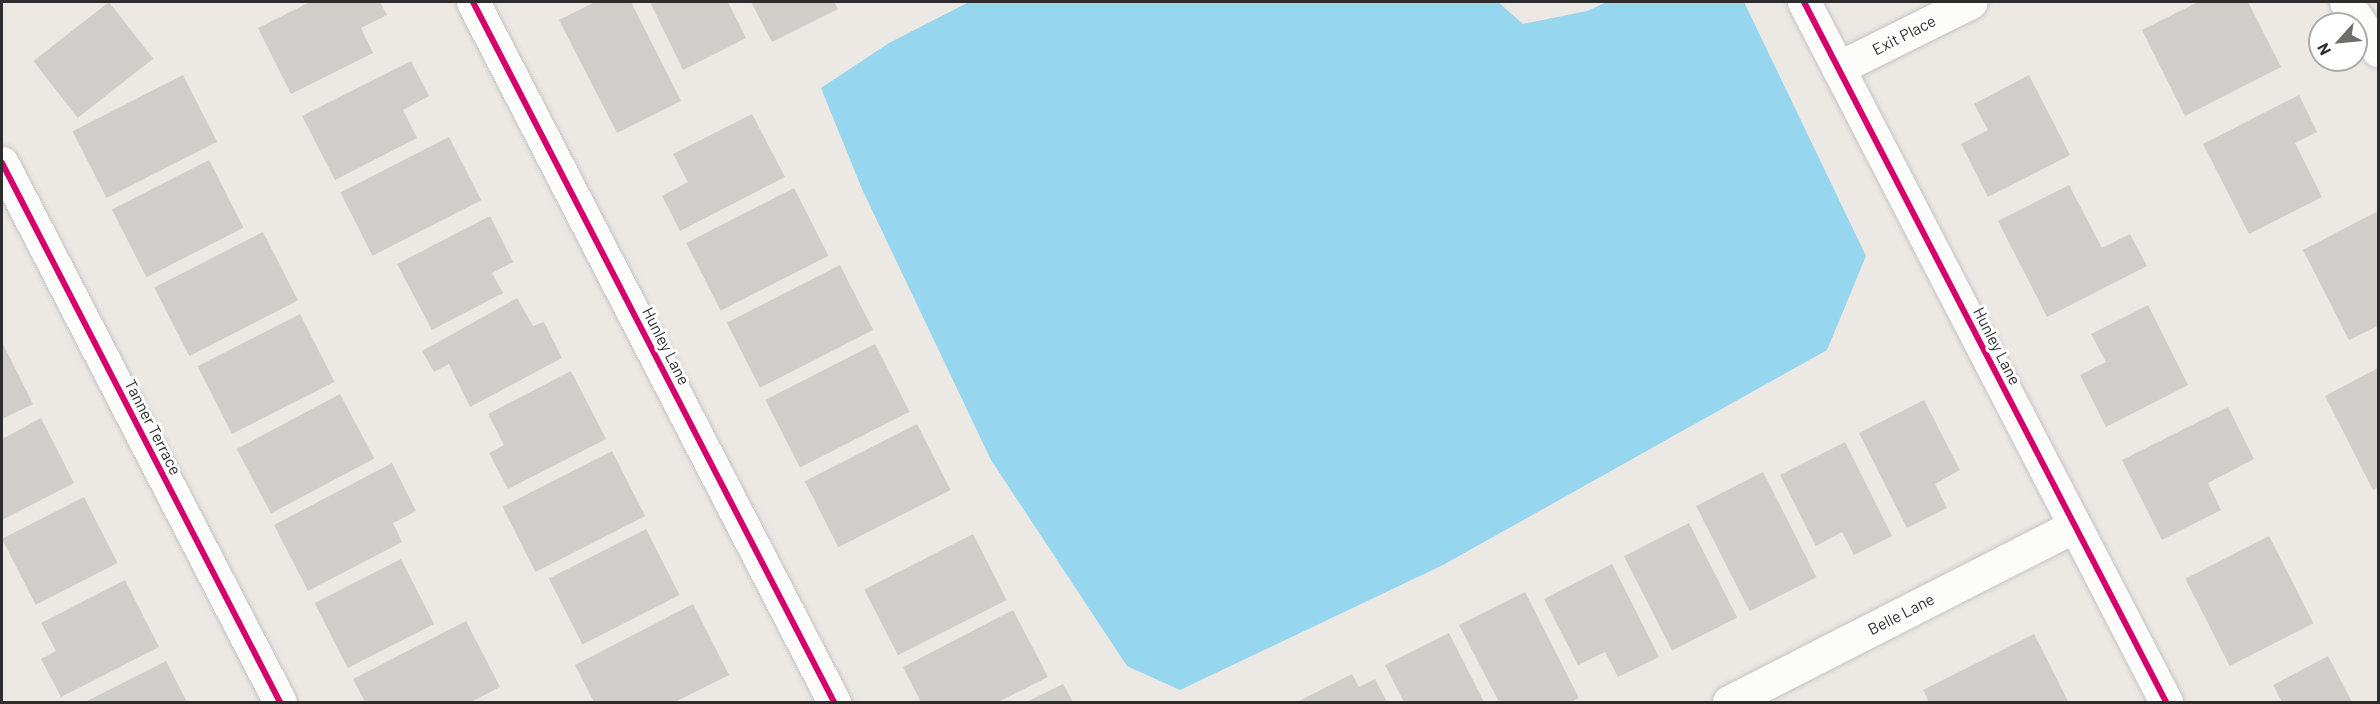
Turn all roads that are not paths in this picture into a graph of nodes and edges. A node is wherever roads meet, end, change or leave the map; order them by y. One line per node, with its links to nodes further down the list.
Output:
1 (473, 2): 10 (street, Hunley Lane)
2 (1804, 2): 6 (street, Hunley Lane)
3 (1971, 2): 6 (street, Exit Place)
4 (2346, 2): 5 (street)
5 (2379, 50)
6 (1838, 68): 8 (street, Hunley Lane)
7 (2, 163): 9 (street, Tanner Terrace)
8 (2074, 526): 11 (street, Belle Lane); 12 (street, Hunley Lane)
9 (280, 702)
10 (834, 702)
11 (1729, 702)
12 (2166, 702)

